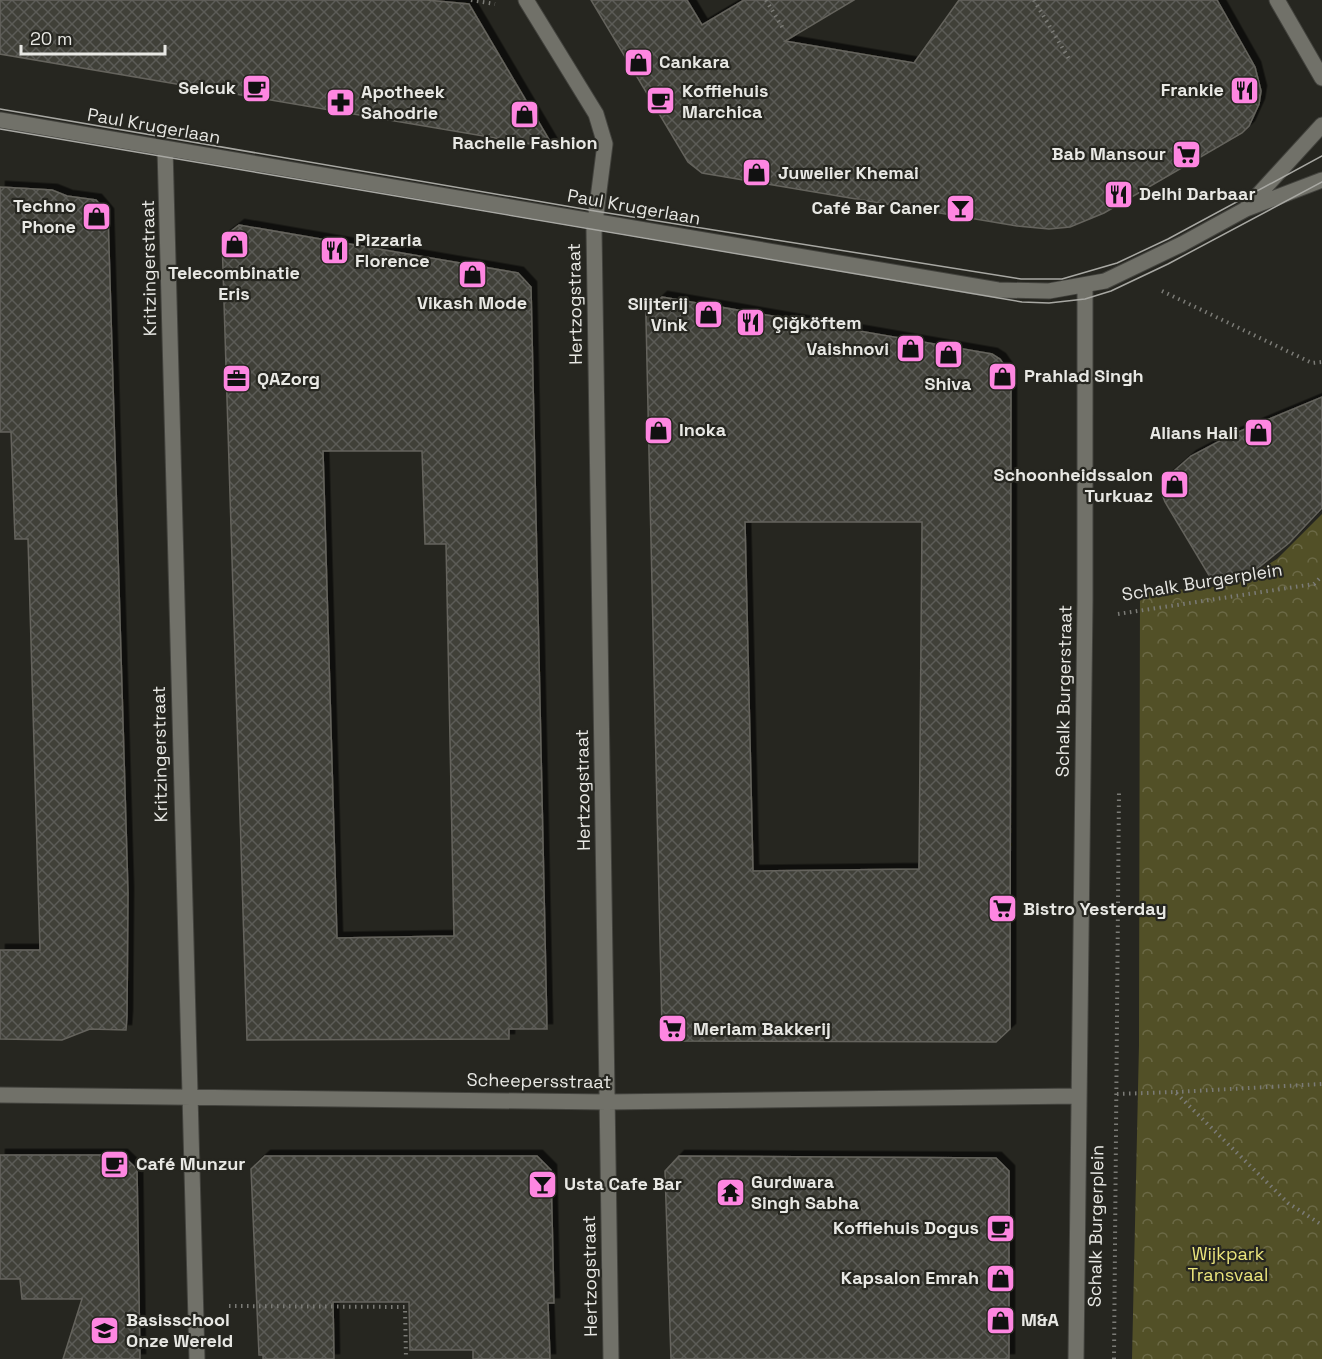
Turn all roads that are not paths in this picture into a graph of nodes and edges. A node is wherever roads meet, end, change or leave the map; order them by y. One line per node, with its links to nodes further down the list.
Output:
1 (526, 0): 9 (street, Hertzogstraat)
2 (1277, 0): 3 (street)
3 (1322, 78)
4 (0, 120): 6 (street, Paul Krugerlaan)
5 (1322, 125): 8 (street, Paul Krugerlaan)
6 (165, 148): 9 (street, Paul Krugerlaan); 12 (street, Kritzingerstraat)
7 (1322, 180): 8 (street, Paul Krugerlaan)
8 (1246, 209): 10 (street, Paul Krugerlaan)
9 (595, 220): 10 (street, Paul Krugerlaan); 14 (street, Hertzogstraat)
10 (1085, 287): 13 (street, Schalk Burgerstraat)
11 (0, 1095): 12 (street, Scheepersstraat)
12 (188, 1095): 14 (street, Scheepersstraat); 15 (street, Kritzingerstraat)
13 (1078, 1096): 14 (street, Scheepersstraat); 17 (street, Schalk Burgerplein)
14 (607, 1102): 16 (street, Hertzogstraat)
15 (196, 1359)
16 (611, 1359)
17 (1076, 1359)

